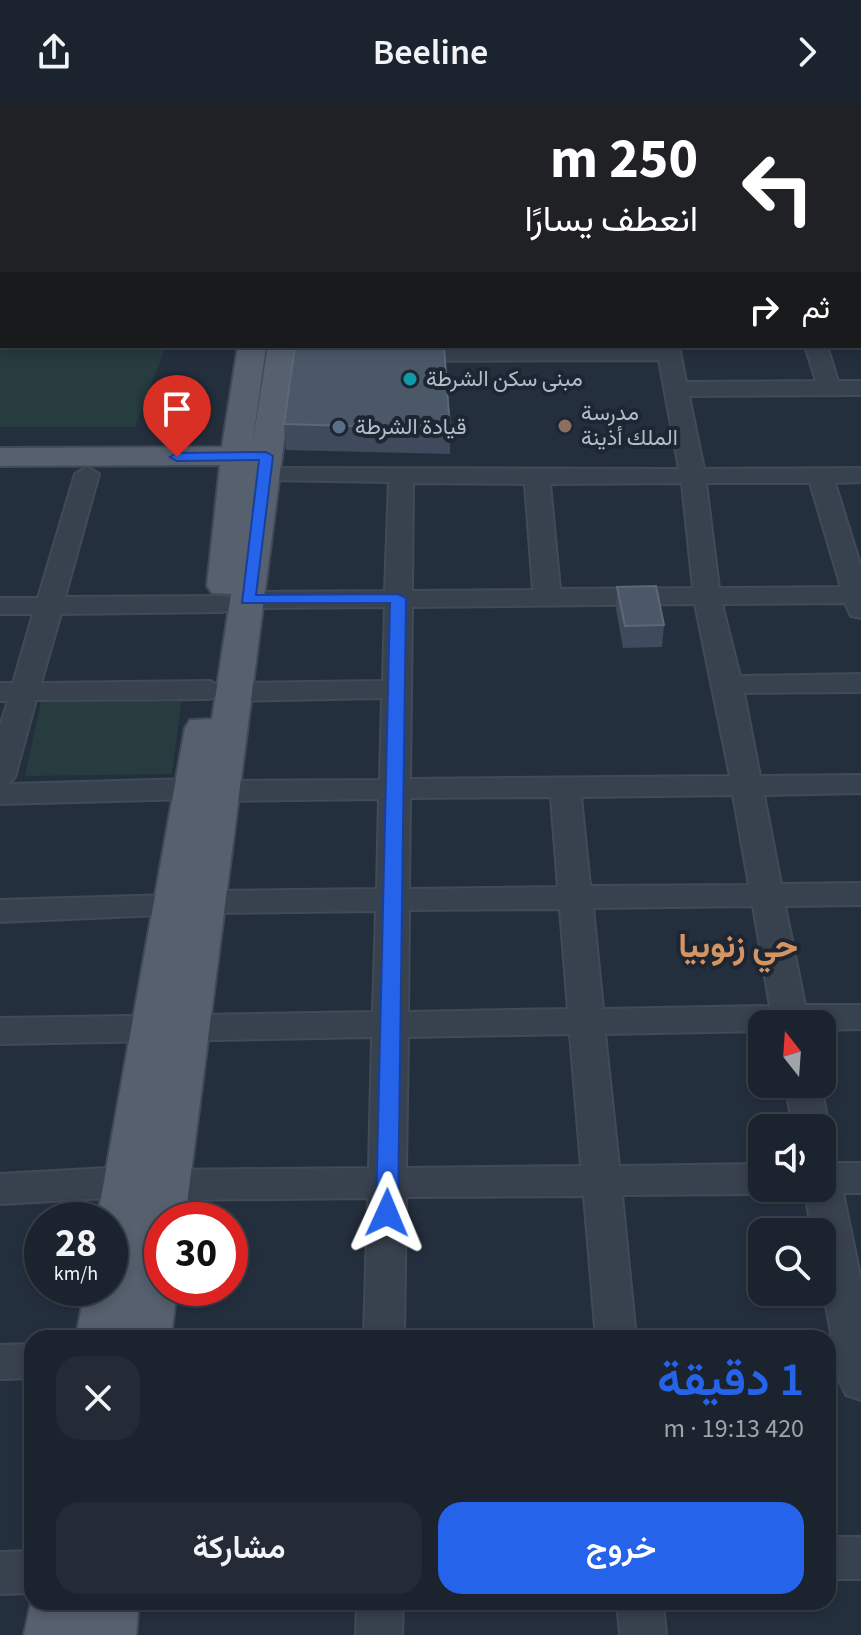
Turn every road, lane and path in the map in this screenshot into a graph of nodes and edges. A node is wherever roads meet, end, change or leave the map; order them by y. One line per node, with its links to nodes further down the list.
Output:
1 (252, 348): 12 (main road)
2 (817, 348): 7 (street)
3 (554, 350): 4 (street); 6 (street)
4 (669, 350): 9 (street)
5 (291, 352): 12 (main road)
6 (383, 354)
7 (829, 388): 8 (street); 9 (street)
8 (861, 388)
9 (676, 389): 13 (street)
10 (0, 457): 12 (main road)
11 (861, 458): 13 (street)
12 (251, 465): 13 (street); 15 (main road); 16 (street); 24 (main road)
13 (691, 468): 17 (street); 19 (street); 20 (street)
14 (0, 474): 15 (main road)
15 (87, 474): 26 (street)
16 (401, 475): 19 (street); 22 (street)
17 (820, 475): 18 (street); 23 (street)
18 (861, 475)
19 (537, 477): 21 (street)
20 (707, 596): 21 (street); 23 (street); 28 (street)
21 (547, 597): 22 (street)
22 (398, 598): 24 (street); 29 (street)
23 (859, 600)
24 (235, 602): 26 (street); 30 (main road)
25 (0, 606): 26 (street)
26 (48, 606): 31 (street)
27 (861, 683): 28 (street)
28 (728, 685): 34 (street)
29 (397, 689): 30 (street); 36 (street)
30 (222, 691): 31 (street); 37 (main road)
31 (12, 692): 32 (street)
32 (0, 777)
33 (861, 784): 34 (street)
34 (744, 785): 35 (street); 40 (street)
35 (565, 787): 36 (street); 41 (street)
36 (395, 789): 37 (street); 42 (street)
37 (206, 790): 38 (street); 43 (main road)
38 (0, 794)
39 (861, 894): 40 (street)
40 (765, 895): 41 (street); 45 (street)
41 (576, 897): 42 (street); 48 (street)
42 (392, 899): 43 (street); 50 (street)
43 (189, 904): 44 (street); 51 (main road)
44 (0, 911)
45 (788, 1010)
46 (861, 1017): 47 (street)
47 (836, 1018)
48 (587, 1021): 49 (street); 50 (street); 56 (street)
49 (748, 1021)
50 (390, 1024): 51 (street); 58 (street)
51 (170, 1028): 52 (street); 57 (main road); 59 (main road)
52 (0, 1031)
53 (861, 1178): 55 (street)
54 (748, 1179): 56 (street)
55 (836, 1179)
56 (601, 1180): 58 (street); 67 (street)
57 (125, 1182): 60 (street); 61 (main road)
58 (387, 1182): 59 (street); 66 (street)
59 (166, 1185): 65 (main road)
60 (0, 1189)
61 (122, 1202)
62 (826, 1202): 70 (street)
63 (107, 1306): 64 (main road)
64 (103, 1330)
65 (146, 1330)
66 (384, 1330)
67 (615, 1330)
68 (24, 1361): 69 (street)
69 (0, 1362)
70 (852, 1364)
71 (836, 1558): 72 (street)
72 (861, 1558)
73 (24, 1572): 74 (street)
74 (0, 1573)
75 (58, 1610): 79 (main road)
76 (109, 1610): 80 (main road)
77 (380, 1610): 81 (street)
78 (641, 1610): 82 (street)
79 (53, 1635)
80 (107, 1635)
81 (379, 1635)
82 (643, 1635)

